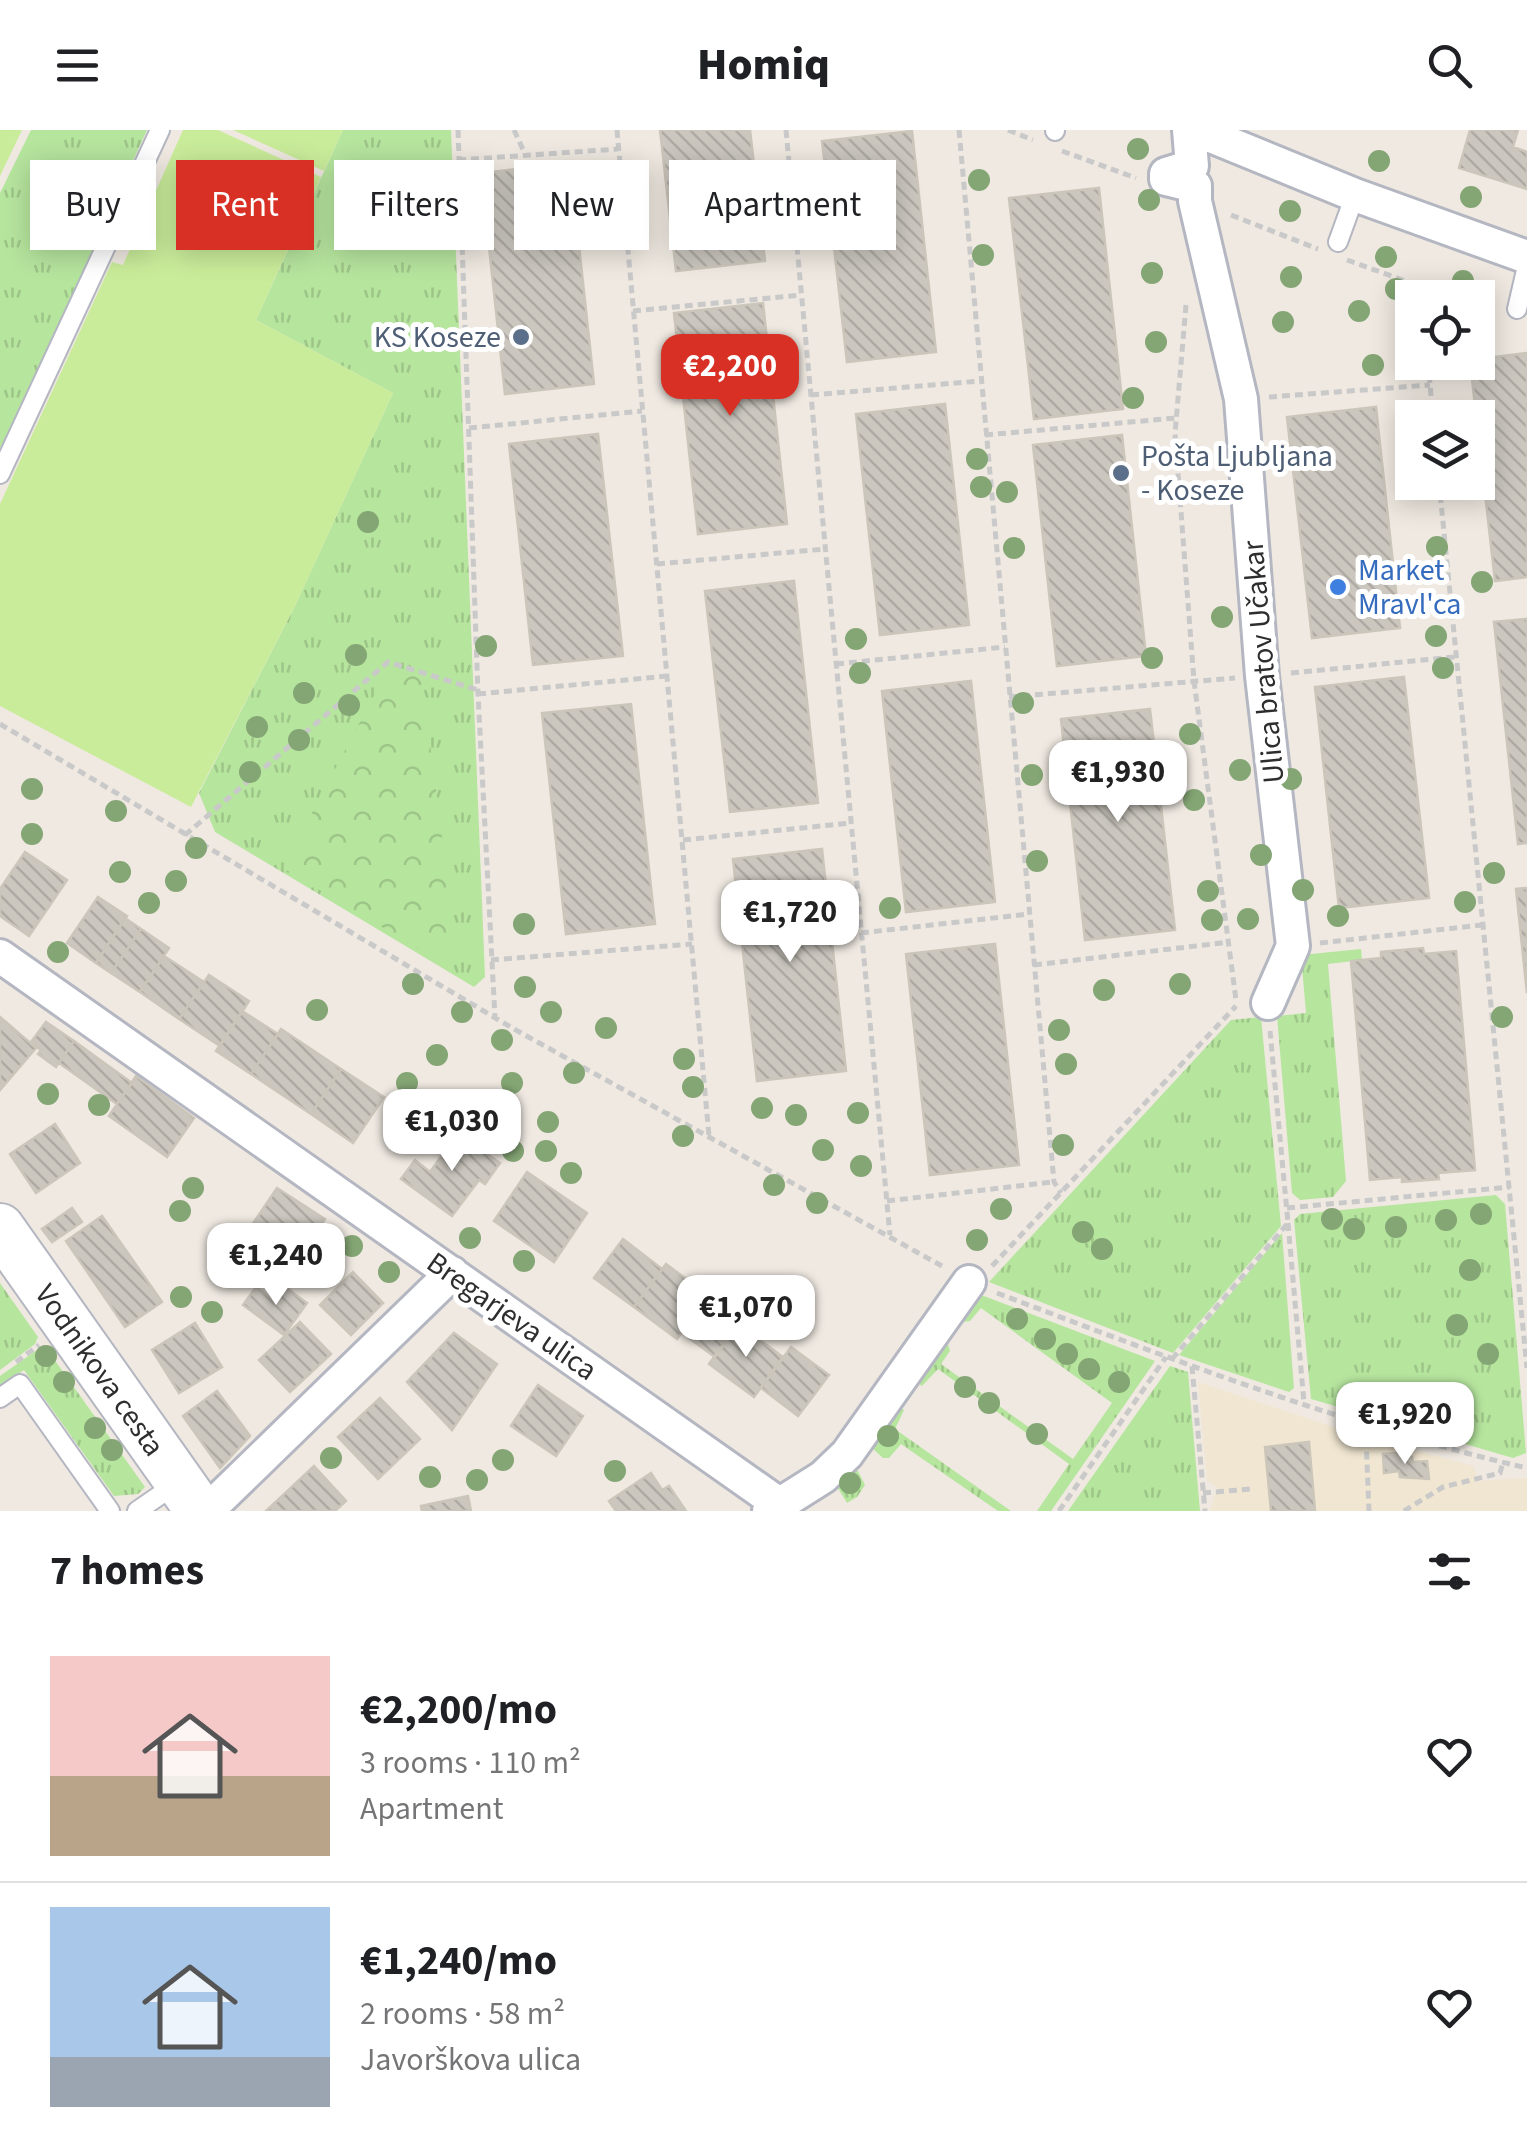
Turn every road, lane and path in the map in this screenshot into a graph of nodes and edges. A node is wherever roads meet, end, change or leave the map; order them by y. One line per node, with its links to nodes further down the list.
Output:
1 (160, 130): 30 (lane)
2 (458, 130): 10 (path)
3 (616, 130): 8 (path)
4 (786, 130): 16 (path)
5 (958, 130): 21 (path)
6 (1192, 130): 11 (street); 24 (street, Ulica bratov Učakar)
7 (517, 132): 9 (path)
8 (618, 149): 9 (path); 19 (path)
9 (525, 154): 10 (path)
10 (458, 160)
11 (1354, 195): 12 (lane); 14 (street)
12 (1338, 242)
13 (461, 250): 28 (path)
14 (1527, 257)
15 (1527, 266): 18 (lane)
16 (801, 295): 19 (path); 23 (path)
17 (1186, 300): 27 (path)
18 (1518, 309)
19 (633, 311): 26 (path)
20 (1430, 380): 22 (path)
21 (980, 381): 23 (path); 29 (path)
22 (1430, 386): 24 (path); 25 (path)
23 (810, 395): 32 (path)
24 (1241, 399): 47 (street, Ulica bratov Učakar)
25 (1431, 400)
26 (642, 411): 28 (path); 33 (path)
27 (1176, 418): 29 (path); 45 (path)
28 (468, 428): 37 (path)
29 (985, 435): 34 (path)
30 (0, 474)
31 (1441, 500): 43 (path)
32 (825, 549): 33 (path); 35 (path)
33 (656, 564): 36 (path)
34 (1004, 647): 35 (path); 42 (path)
35 (836, 664): 39 (path)
36 (666, 676): 37 (path); 41 (path)
37 (478, 692): 40 (path); 49 (path)
38 (0, 724): 40 (path)
39 (851, 823): 41 (path); 44 (path)
40 (185, 835): 52 (path)
41 (683, 840): 46 (path)
42 (1029, 914): 44 (path); 50 (path)
43 (1482, 925): 47 (path); 55 (path)
44 (861, 933): 57 (path)
45 (1230, 942): 50 (path); 51 (path)
46 (692, 944): 49 (path); 53 (path)
47 (1292, 946): 51 (street, Ulica bratov Učakar)
48 (0, 956): 62 (street, Bregarjeva ulica)
49 (491, 960): 52 (path)
50 (1034, 965): 54 (path)
51 (1252, 1004): 56 (path); 58 (path)
52 (495, 1018): 53 (path)
53 (709, 1136): 61 (path)
54 (1054, 1182): 56 (path); 57 (path)
55 (1510, 1187): 58 (path); 68 (path)
56 (1061, 1193): 63 (path)
57 (886, 1201): 61 (path)
58 (1287, 1208): 59 (path)
59 (1288, 1223): 65 (path); 70 (path)
60 (0, 1228): 76 (street, Vodnikova cesta)
61 (890, 1235): 63 (path)
62 (452, 1274): 76 (street); 77 (street, Bregarjeva ulica)
63 (969, 1282): 65 (path); 77 (street)
64 (50, 1338): 66 (path)
65 (1169, 1358): 67 (path); 80 (path)
66 (12, 1364)
67 (1192, 1366): 70 (path); 75 (path)
68 (1527, 1368)
69 (0, 1398): 78 (lane)
70 (1304, 1404): 71 (path)
71 (1369, 1426): 72 (path); 82 (path)
72 (1502, 1462): 73 (path); 83 (path)
73 (1527, 1468)
74 (1251, 1489): 75 (path)
75 (1204, 1493): 81 (path)
76 (195, 1501): 79 (lane)
77 (774, 1508)
78 (110, 1511)
79 (137, 1511)
80 (1059, 1511)
81 (1205, 1511)
82 (1369, 1511)
83 (1404, 1511)

